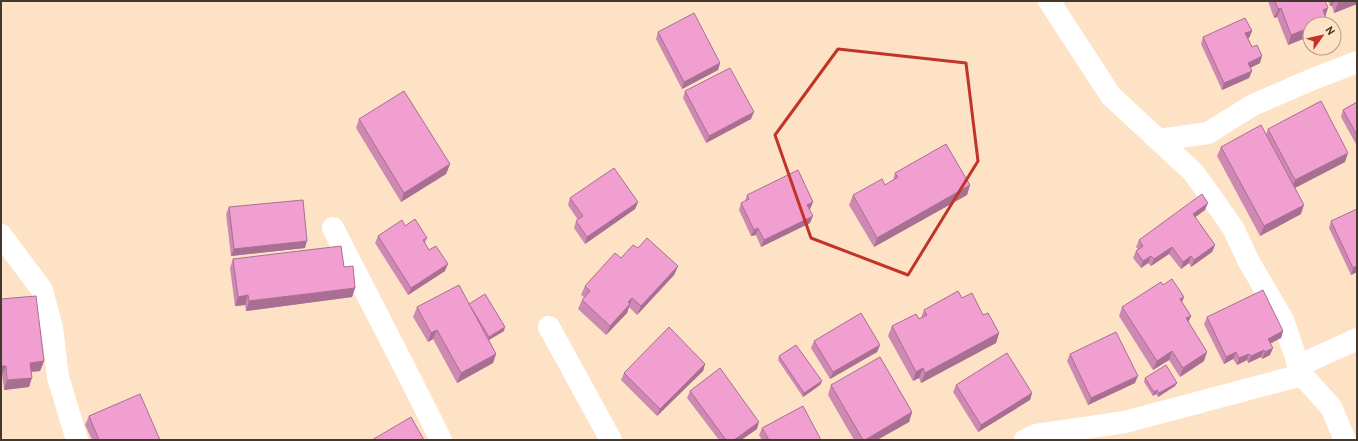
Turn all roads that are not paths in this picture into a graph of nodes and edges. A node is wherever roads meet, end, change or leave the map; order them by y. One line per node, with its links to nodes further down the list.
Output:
1 (1049, 1): 3 (street)
2 (1357, 62): 3 (street)
3 (1159, 140): 8 (street)
4 (333, 228): 10 (street)
5 (1, 235): 9 (street)
6 (550, 327): 11 (street)
7 (1357, 339): 8 (street)
8 (1300, 370): 12 (street); 13 (street)
9 (77, 440)
10 (441, 440)
11 (611, 440)
12 (1025, 440)
13 (1345, 440)

